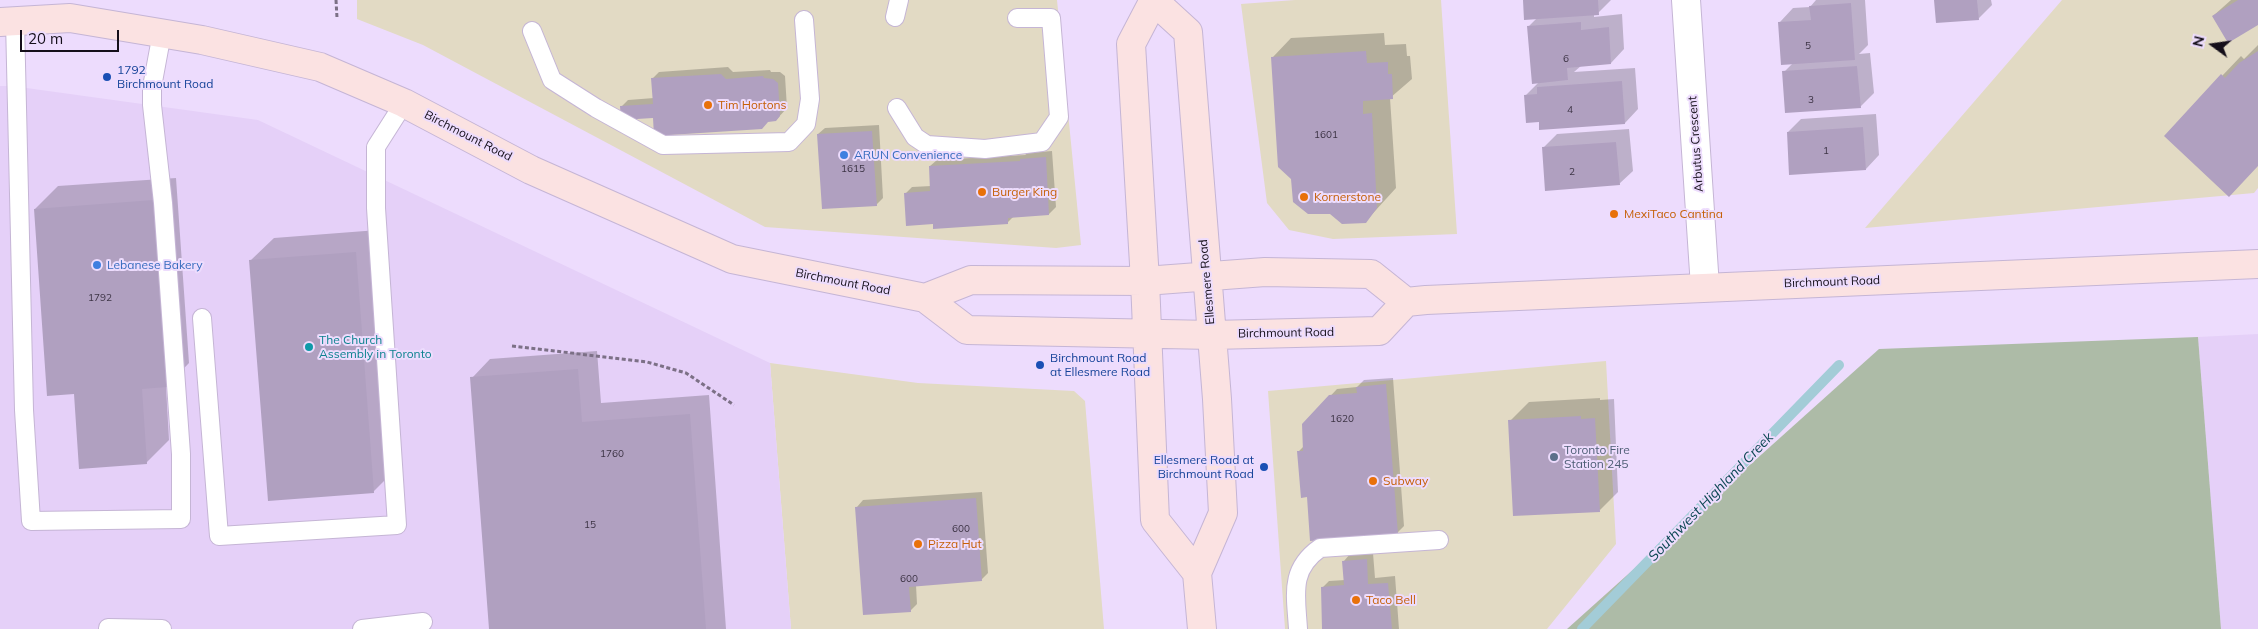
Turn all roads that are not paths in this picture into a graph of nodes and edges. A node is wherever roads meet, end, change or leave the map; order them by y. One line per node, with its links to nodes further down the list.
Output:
1 (1686, 0): 13 (street, Arbutus Crescent)
2 (1154, 1): 11 (main road, Ellesmere Road); 12 (main road, Ellesmere Road)
3 (1017, 18): 9 (lane)
4 (804, 20): 6 (lane)
5 (8, 22): 7 (main road, Birchmount Road); 7 (lane)
6 (532, 30)
7 (162, 33): 8 (main road, Birchmount Road)
8 (404, 103): 14 (main road, Birchmount Road); 16 (lane)
9 (897, 108)
10 (2258, 264): 13 (main road, Birchmount Road)
11 (1207, 278): 12 (main road); 15 (main road); 18 (main road, Ellesmere Road)
12 (1144, 281): 14 (main road); 17 (main road, Ellesmere Road)
13 (1705, 287): 15 (main road, Birchmount Road)
14 (925, 298): 17 (main road, Birchmount Road)
15 (1406, 302): 18 (main road, Birchmount Road)
16 (202, 318)
17 (1146, 333): 18 (main road, Birchmount Road); 20 (main road, Ellesmere Road)
18 (1212, 335): 20 (main road, Ellesmere Road)
19 (1439, 540): 26 (lane)
20 (1197, 573): 25 (main road, Ellesmere Road)
21 (423, 622): 24 (lane)
22 (108, 628): 23 (lane)
23 (162, 629)
24 (362, 629)
25 (1202, 629)
26 (1298, 629)

